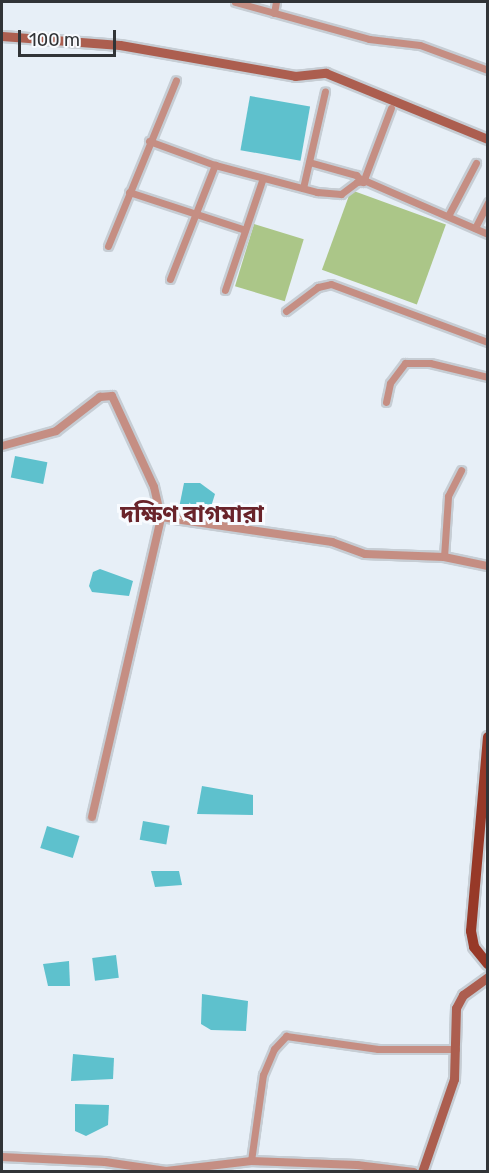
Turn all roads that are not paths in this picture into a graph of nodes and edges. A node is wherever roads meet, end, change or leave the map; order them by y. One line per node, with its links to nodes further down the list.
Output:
1 (235, 2): 3 (street)
2 (276, 2): 3 (street)
3 (274, 13): 5 (street)
4 (2, 36): 9 (main road)
5 (488, 70)
6 (176, 80): 10 (street)
7 (325, 91): 11 (street)
8 (391, 108): 15 (street)
9 (488, 139)
10 (149, 141): 13 (street); 17 (street)
11 (309, 162): 15 (street); 16 (street)
12 (476, 162): 19 (street)
13 (215, 165): 14 (street); 24 (street)
14 (263, 178): 16 (street); 21 (street)
15 (363, 182): 16 (street); 19 (street)
16 (303, 188)
17 (129, 192): 21 (street); 23 (street)
18 (488, 202): 20 (street)
19 (448, 216): 20 (street)
20 (475, 228): 22 (street)
21 (245, 230): 25 (street)
22 (488, 234)
23 (108, 246)
24 (170, 279)
25 (225, 290)
26 (286, 311): 27 (street)
27 (488, 342)
28 (488, 377): 29 (street)
29 (386, 402)
30 (2, 446): 32 (street)
31 (461, 471): 33 (street)
32 (160, 517): 33 (street); 36 (street)
33 (444, 557): 34 (street)
34 (488, 566)
35 (488, 737): 37 (main road)
36 (92, 817)
37 (488, 964)
38 (488, 977): 39 (main road)
39 (456, 1049): 41 (street); 43 (main road)
40 (2, 1157): 41 (street)
41 (250, 1161): 42 (street)
42 (414, 1172)
43 (422, 1172)

